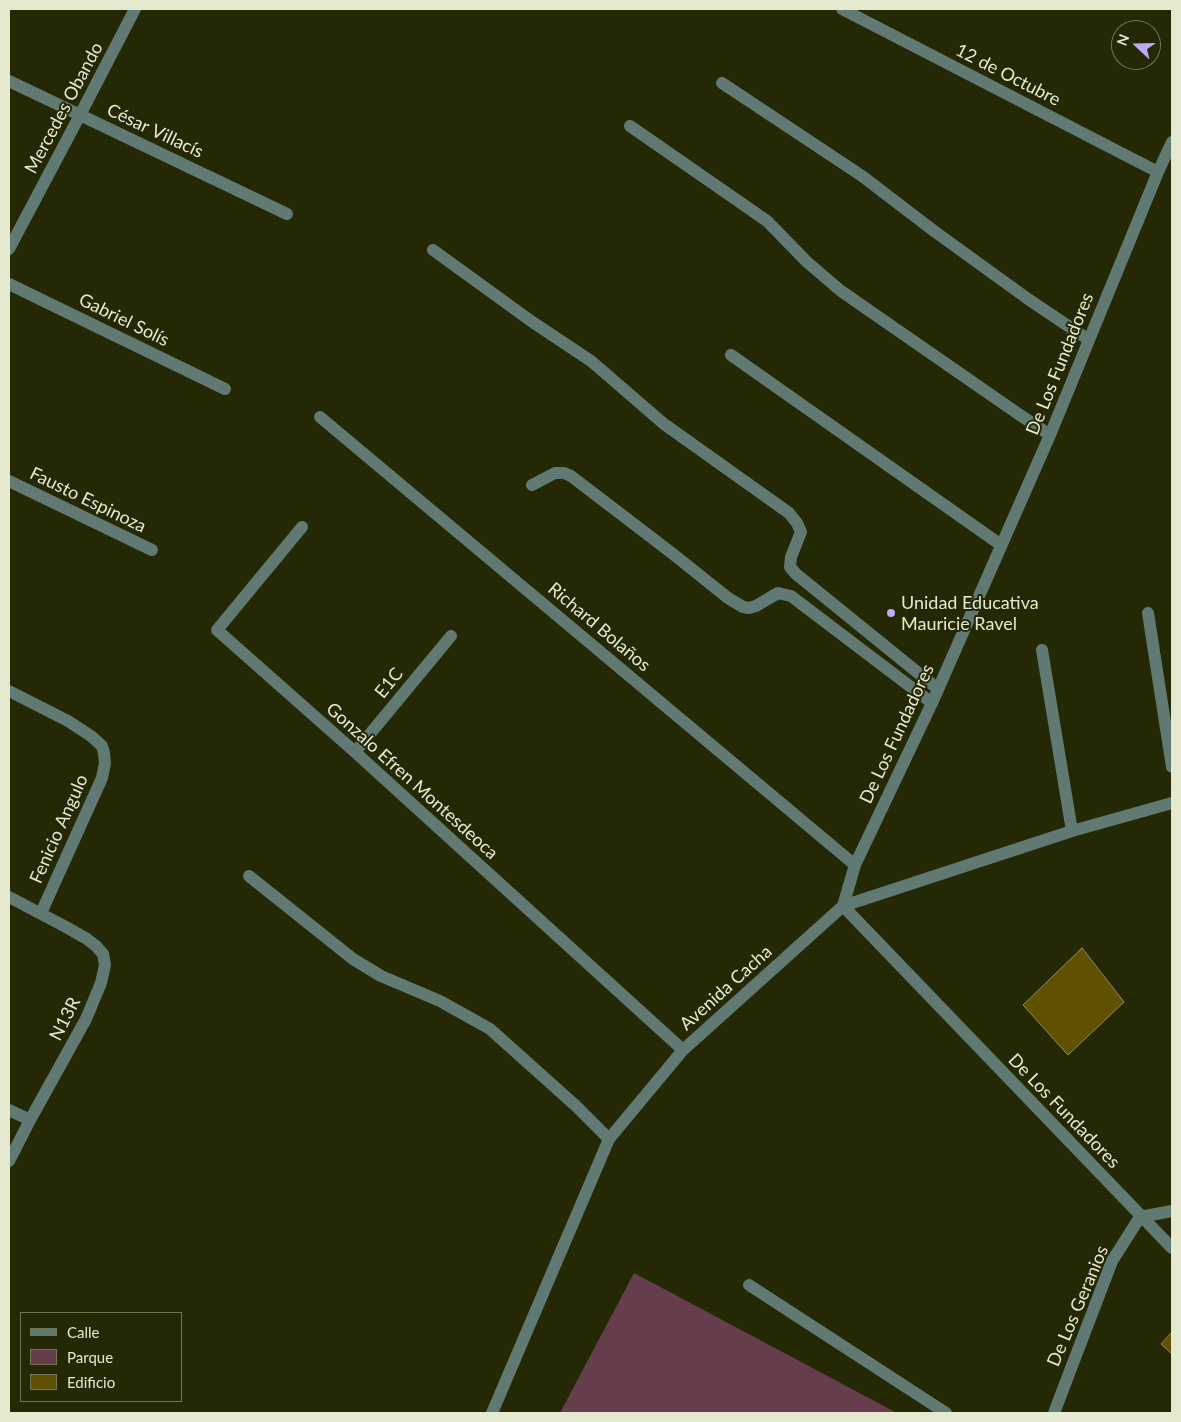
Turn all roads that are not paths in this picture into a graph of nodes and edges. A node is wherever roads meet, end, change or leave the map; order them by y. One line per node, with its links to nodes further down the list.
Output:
1 (134, 9): 5 (street, Mercedes Obando)
2 (842, 9): 8 (street, 12 de Octubre)
3 (9, 81): 5 (street, César Villacís)
4 (722, 83): 13 (street)
5 (80, 115): 9 (street, César Villacís); 10 (street, Mercedes Obando)
6 (630, 126): 17 (street)
7 (1172, 142): 8 (street, De Los Fundadores)
8 (1158, 172): 13 (street, De Los Fundadores)
9 (287, 214)
10 (9, 248)
11 (433, 250): 26 (street)
12 (9, 284): 15 (street, Gabriel Solís)
13 (1089, 340): 17 (street, De Los Fundadores)
14 (731, 355): 21 (street)
15 (225, 389)
16 (320, 417): 33 (street, Richard Bolaños)
17 (1050, 435): 21 (street, De Los Fundadores)
18 (9, 481): 22 (street, Fausto Espinoza)
19 (532, 485): 28 (street)
20 (302, 527): 29 (street, Gonzalo Efren Montesdeoca)
21 (1001, 545): 26 (street, De Los Fundadores)
22 (152, 550)
23 (1148, 612): 30 (street)
24 (451, 636): 29 (street, E1C)
25 (1042, 650): 32 (street)
26 (938, 689): 28 (street, De Los Fundadores)
27 (9, 691): 37 (street, Fenicio Angulo)
28 (932, 702): 33 (street, De Los Fundadores)
29 (355, 752): 38 (street, Gonzalo Efren Montesdeoca)
30 (1172, 767)
31 (1172, 803): 32 (street, Avenida Cacha)
32 (1072, 831): 36 (street, Avenida Cacha)
33 (855, 865): 36 (street, De Los Fundadores)
34 (249, 876): 41 (street)
35 (9, 897): 37 (street, N13R)
36 (843, 906): 38 (street, Avenida Cacha); 44 (street, De Los Fundadores)
37 (41, 913): 40 (street, N13R)
38 (683, 1050): 41 (street, Avenida Cacha)
39 (9, 1110): 40 (street)
40 (30, 1120): 42 (street, N13R)
41 (609, 1139): 47 (street, Avenida Cacha)
42 (9, 1161)
43 (1172, 1211): 44 (street)
44 (1140, 1217): 45 (street, De Los Fundadores); 49 (street, De Los Geranios)
45 (1172, 1248)
46 (749, 1285): 48 (street)
47 (492, 1413)
48 (946, 1413)
49 (1054, 1413)

